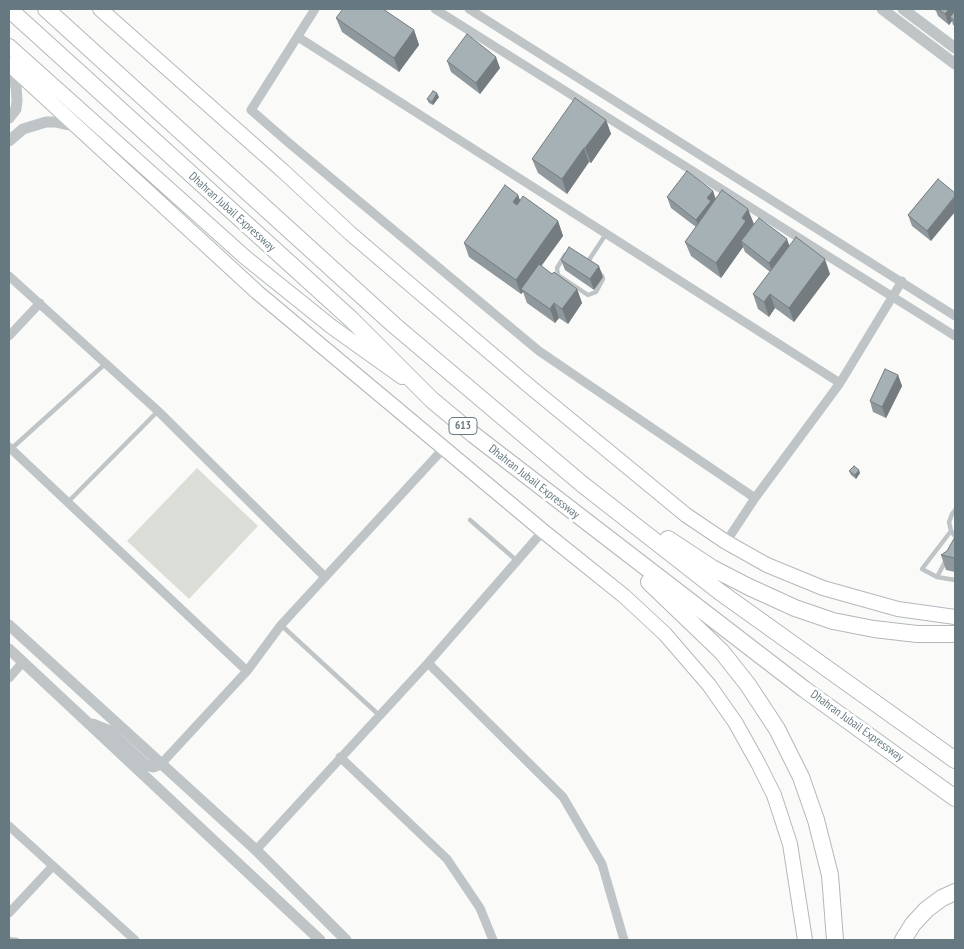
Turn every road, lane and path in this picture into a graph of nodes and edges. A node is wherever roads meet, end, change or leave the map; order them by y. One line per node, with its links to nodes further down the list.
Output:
1 (9, 9): 30 (highway, Dhahran Jubail Expressway / 613)
2 (46, 9): 13 (highway, Dhahran Jubail Expressway / 613)
3 (53, 9): 13 (highway)
4 (315, 9): 10 (street)
5 (435, 9): 23 (street)
6 (469, 9): 22 (street)
7 (882, 9): 14 (street)
8 (903, 9): 12 (street)
9 (106, 12): 43 (main road)
10 (298, 37): 19 (street); 35 (street)
11 (9, 46): 30 (main road)
12 (955, 48)
13 (96, 55): 34 (highway, Dhahran Jubail Expressway / 613)
14 (955, 64)
15 (9, 66): 16 (street); 17 (main road)
16 (9, 118)
17 (75, 126): 18 (street); 33 (main road)
18 (9, 141)
19 (606, 234): 20 (lane); 29 (street)
20 (587, 263): 20 (lane)
21 (9, 276): 24 (street)
22 (902, 281): 23 (street); 25 (street)
23 (892, 296): 27 (street); 29 (street)
24 (40, 303): 26 (street); 28 (street)
25 (955, 316)
26 (9, 336)
27 (955, 336)
28 (106, 363): 31 (street); 32 (lane)
29 (840, 383): 35 (street)
30 (432, 400): 38 (highway, Dhahran Jubail Expressway / 613)
31 (158, 411): 36 (lane); 46 (street)
32 (10, 448): 36 (street)
33 (444, 448): 41 (main road); 46 (street)
34 (582, 484): 52 (highway); 62 (highway, Dhahran Jubail Expressway / 613)
35 (756, 498): 43 (street)
36 (68, 502): 56 (street)
37 (955, 510): 40 (lane)
38 (577, 516): 64 (highway, Dhahran Jubail Expressway / 613); 70 (highway)
39 (470, 520): 45 (lane)
40 (951, 530): 42 (lane); 47 (lane)
41 (542, 531): 45 (street); 78 (main road)
42 (955, 536)
43 (726, 542): 49 (main road)
44 (948, 556): 47 (lane)
45 (516, 560): 55 (street)
46 (325, 577): 51 (street)
47 (937, 577): 48 (lane)
48 (955, 580)
49 (955, 617)
50 (9, 625): 57 (street)
51 (281, 625): 56 (street); 59 (lane)
52 (955, 634)
53 (9, 649): 54 (street)
54 (23, 662): 57 (street); 58 (street); 60 (street)
55 (428, 663): 59 (street); 77 (street)
56 (247, 671): 63 (street)
57 (65, 676): 63 (street)
58 (9, 678)
59 (379, 715): 61 (street)
60 (89, 724): 63 (street); 74 (street)
61 (340, 757): 66 (street); 76 (street)
62 (955, 760)
63 (161, 764): 66 (street)
64 (955, 798)
65 (9, 826): 67 (street)
66 (256, 850): 75 (street)
67 (52, 867): 69 (street); 73 (street)
68 (955, 892): 79 (highway)
69 (9, 913)
70 (834, 936)
71 (9, 939): 72 (lane)
72 (17, 940)
73 (134, 940)
74 (320, 940)
75 (346, 940)
76 (492, 940)
77 (624, 940)
78 (805, 940)
79 (903, 940)

